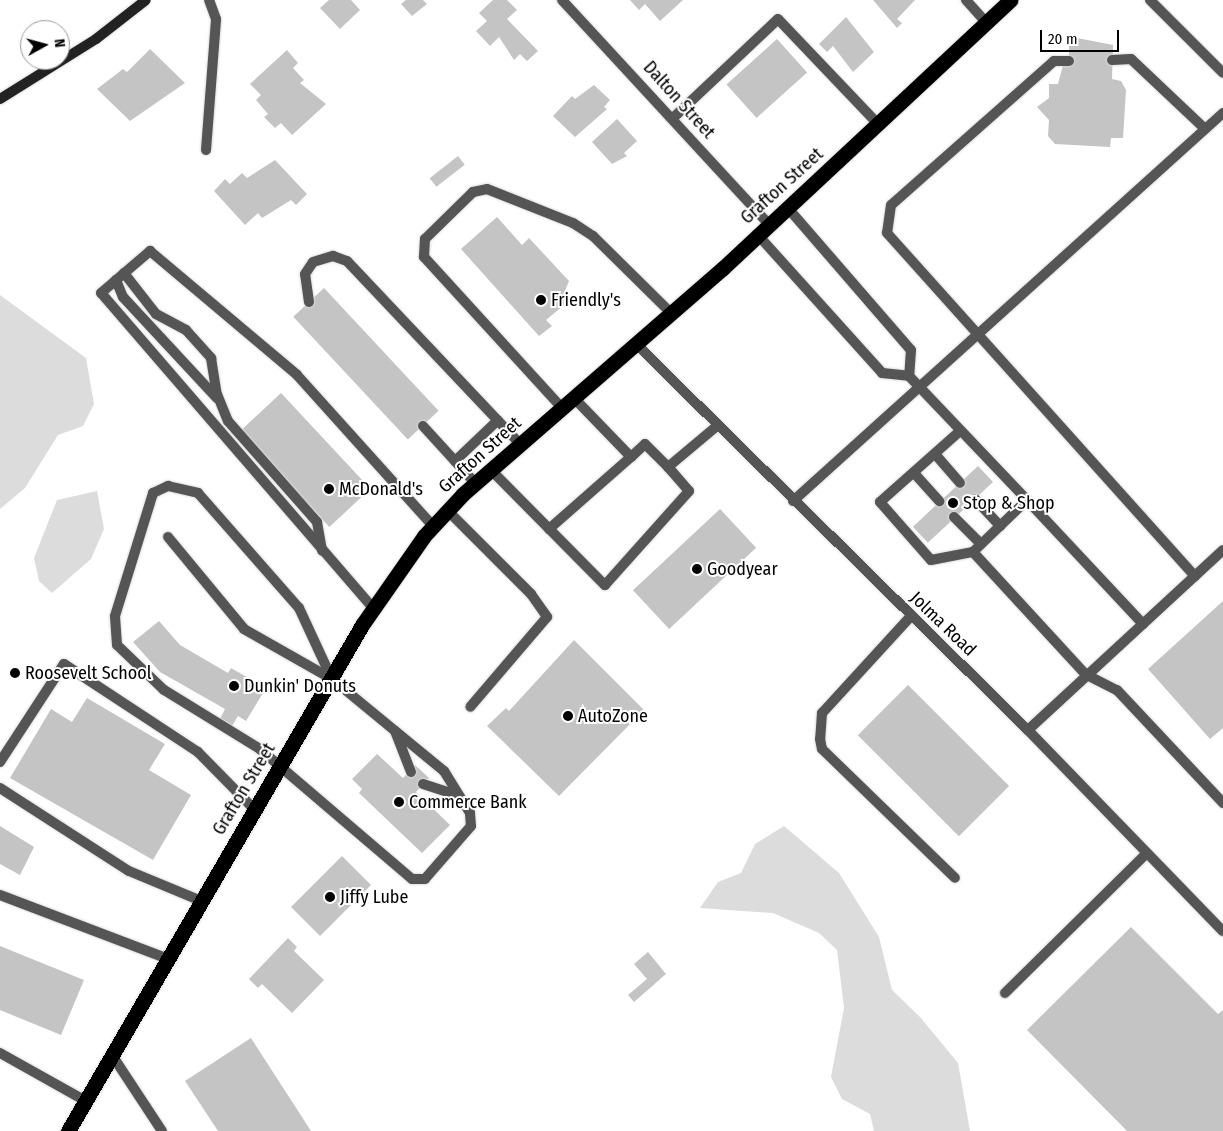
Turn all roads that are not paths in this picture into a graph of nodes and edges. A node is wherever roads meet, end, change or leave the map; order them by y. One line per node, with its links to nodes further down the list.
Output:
1 (146, 0): 11 (street)
2 (209, 0): 16 (street)
3 (562, 0): 13 (street, Dalton Street)
4 (966, 0): 7 (street)
5 (1010, 0): 7 (highway, Grafton Street)
6 (1150, 0): 10 (street)
7 (987, 23): 14 (highway, Grafton Street)
8 (1112, 60): 15 (street)
9 (1069, 61): 24 (street)
10 (1223, 72)
11 (0, 98)
12 (1223, 113): 15 (street)
13 (673, 118): 14 (street); 18 (street, Dalton Street)
14 (878, 124): 17 (highway, Grafton Street)
15 (1204, 128): 24 (street)
16 (206, 150)
17 (787, 207): 18 (highway, Grafton Street); 26 (street)
18 (769, 224): 19 (highway, Grafton Street)
19 (757, 234): 23 (highway, Grafton Street); 26 (street)
20 (124, 273): 21 (street); 29 (street); 50 (street)
21 (116, 280): 29 (street); 56 (street)
22 (309, 302): 31 (street)
23 (670, 313): 25 (highway, Grafton Street); 30 (street)
24 (976, 336): 27 (street); 58 (street)
25 (636, 344): 28 (highway, Grafton Street); 32 (street, Jolma Road)
26 (909, 376): 27 (street)
27 (918, 387): 34 (street); 46 (street)
28 (574, 398): 30 (highway, Grafton Street); 37 (street)
29 (220, 401): 56 (street)
30 (562, 408): 35 (highway, Grafton Street)
31 (498, 420): 35 (street); 38 (street)
32 (718, 425): 39 (street); 46 (street, Jolma Road)
33 (423, 426): 38 (street)
34 (960, 431): 36 (street); 45 (street)
35 (520, 444): 40 (highway, Grafton Street)
36 (935, 454): 41 (street); 43 (street)
37 (631, 457): 39 (street); 52 (street)
38 (455, 461): 42 (street)
39 (668, 467): 52 (street)
40 (491, 470): 42 (highway, Grafton Street); 52 (street)
41 (914, 473): 47 (street); 57 (street)
42 (476, 483): 48 (highway, Grafton Street)
43 (960, 483)
44 (974, 499): 51 (street)
45 (1027, 500): 51 (street); 61 (street)
46 (793, 501): 60 (street, Jolma Road)
47 (939, 501)
48 (447, 510): 50 (highway, Grafton Street); 64 (street)
49 (954, 517): 54 (street)
50 (433, 526): 59 (highway, Grafton Street)
51 (1000, 526): 54 (street)
52 (550, 529)
53 (168, 536): 63 (street)
54 (981, 544): 57 (street)
55 (1223, 550): 58 (street)
56 (322, 551): 59 (street)
57 (973, 552): 62 (street)
58 (1195, 576): 61 (street)
59 (374, 608): 63 (highway, Grafton Street)
60 (911, 616): 65 (street, Jolma Road); 76 (street)
61 (1143, 624): 62 (street)
62 (1085, 674): 65 (street); 73 (street)
63 (332, 679): 66 (street); 68 (highway, Grafton Street); 68 (street)
64 (470, 707)
65 (1028, 730): 75 (street, Jolma Road)
66 (395, 731): 69 (street); 72 (street)
67 (0, 762): 74 (street)
68 (279, 766): 72 (street); 74 (highway, Grafton Street)
69 (411, 772)
70 (423, 784): 72 (street)
71 (0, 788): 78 (street)
72 (459, 796)
73 (1223, 803)
74 (254, 808): 78 (highway, Grafton Street)
75 (1147, 853): 79 (street, Jolma Road); 81 (street)
76 (955, 878)
77 (0, 895): 80 (street)
78 (199, 900): 80 (highway, Grafton Street)
79 (1223, 931)
80 (166, 958): 83 (highway, Grafton Street)
81 (1005, 993)
82 (0, 1053): 84 (street)
83 (112, 1055): 84 (highway, Grafton Street); 86 (street)
84 (86, 1101): 85 (highway, Grafton Street)
85 (68, 1131)
86 (162, 1131)

